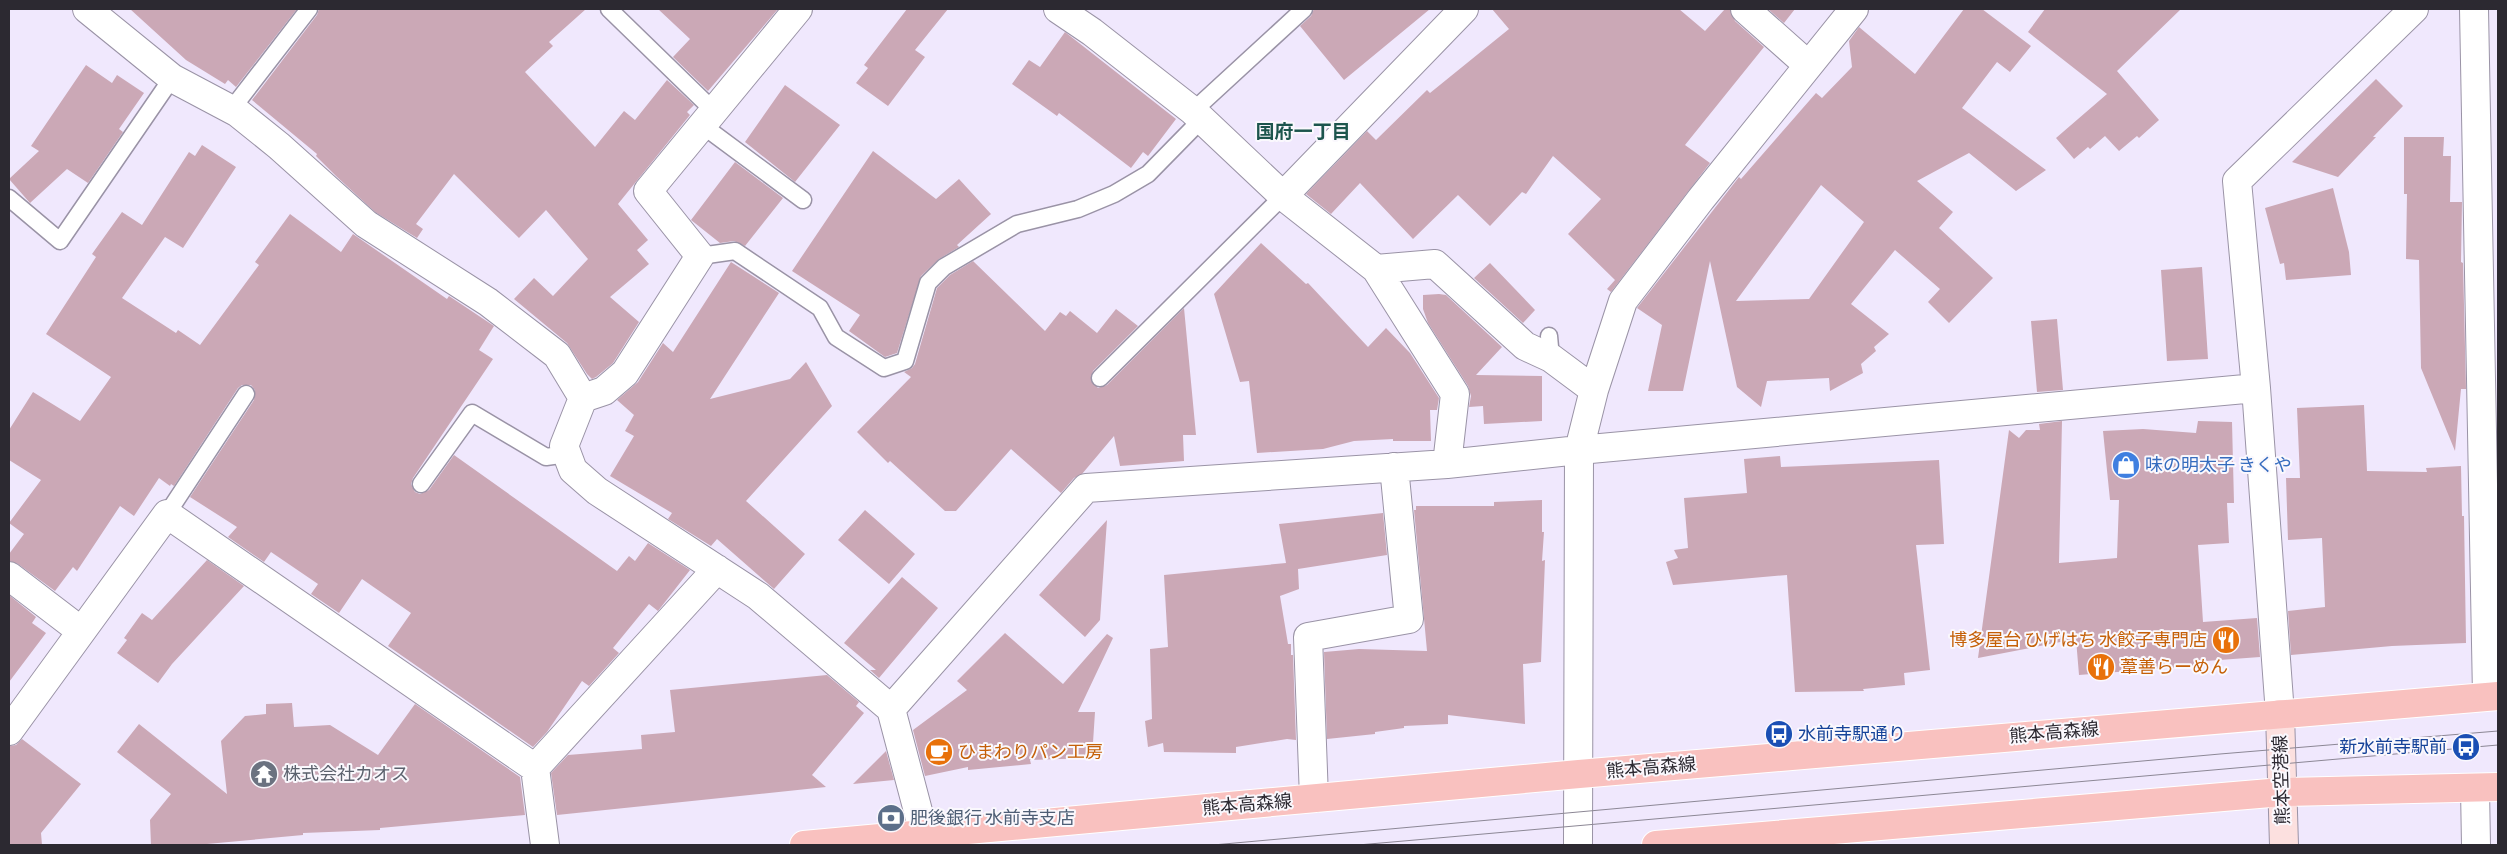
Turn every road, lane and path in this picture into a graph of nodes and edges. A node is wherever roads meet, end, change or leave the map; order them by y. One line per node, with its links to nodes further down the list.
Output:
1 (86, 9): 13 (street)
2 (308, 9): 14 (lane)
3 (609, 9): 16 (lane)
4 (798, 9): 16 (street)
5 (1058, 9): 15 (street)
6 (1304, 9): 15 (lane)
7 (1464, 9): 17 (street)
8 (1745, 9): 12 (street)
9 (1854, 9): 12 (street)
10 (2414, 9): 23 (street)
11 (2474, 9): 36 (street)
12 (1808, 65): 24 (street)
13 (172, 78): 14 (street); 18 (lane)
14 (231, 110): 26 (street)
15 (1198, 115): 17 (street); 20 (lane)
16 (708, 118): 19 (lane); 20 (street)
17 (1283, 196): 21 (street); 22 (lane)
18 (9, 198)
19 (803, 200)
20 (700, 256): 26 (street)
21 (1376, 269): 24 (street); 29 (street)
22 (1100, 378)
23 (2256, 388): 27 (street); 38 (street)
24 (1594, 390): 27 (street)
25 (246, 394): 32 (lane)
26 (582, 398): 28 (street)
27 (1579, 450): 29 (street); 41 (street)
28 (567, 454): 31 (lane); 33 (street)
29 (1447, 464): 30 (street)
30 (1394, 467): 37 (street); 44 (street)
31 (422, 484)
32 (167, 514): 35 (street); 40 (street)
33 (717, 569): 37 (street); 40 (street)
34 (9, 576): 35 (street)
35 (81, 631): 39 (street)
36 (2493, 696): 38 (main road, 熊本高森線)
37 (891, 709): 45 (street)
38 (2280, 714): 41 (main road, 熊本高森線); 43 (main road, 熊本空港線)
39 (9, 731)
40 (535, 768): 46 (street)
41 (1579, 774): 44 (main road, 熊本高森線); 48 (street)
42 (2486, 788): 43 (main road); 51 (street)
43 (2282, 792): 49 (main road); 50 (main road, 熊本空港線)
44 (1314, 798): 45 (main road, 熊本高森線)
45 (926, 840): 47 (main road, 熊本高森線)
46 (545, 845)
47 (804, 845)
48 (1578, 845)
49 (1656, 845)
50 (2284, 845)
51 (2476, 845)

